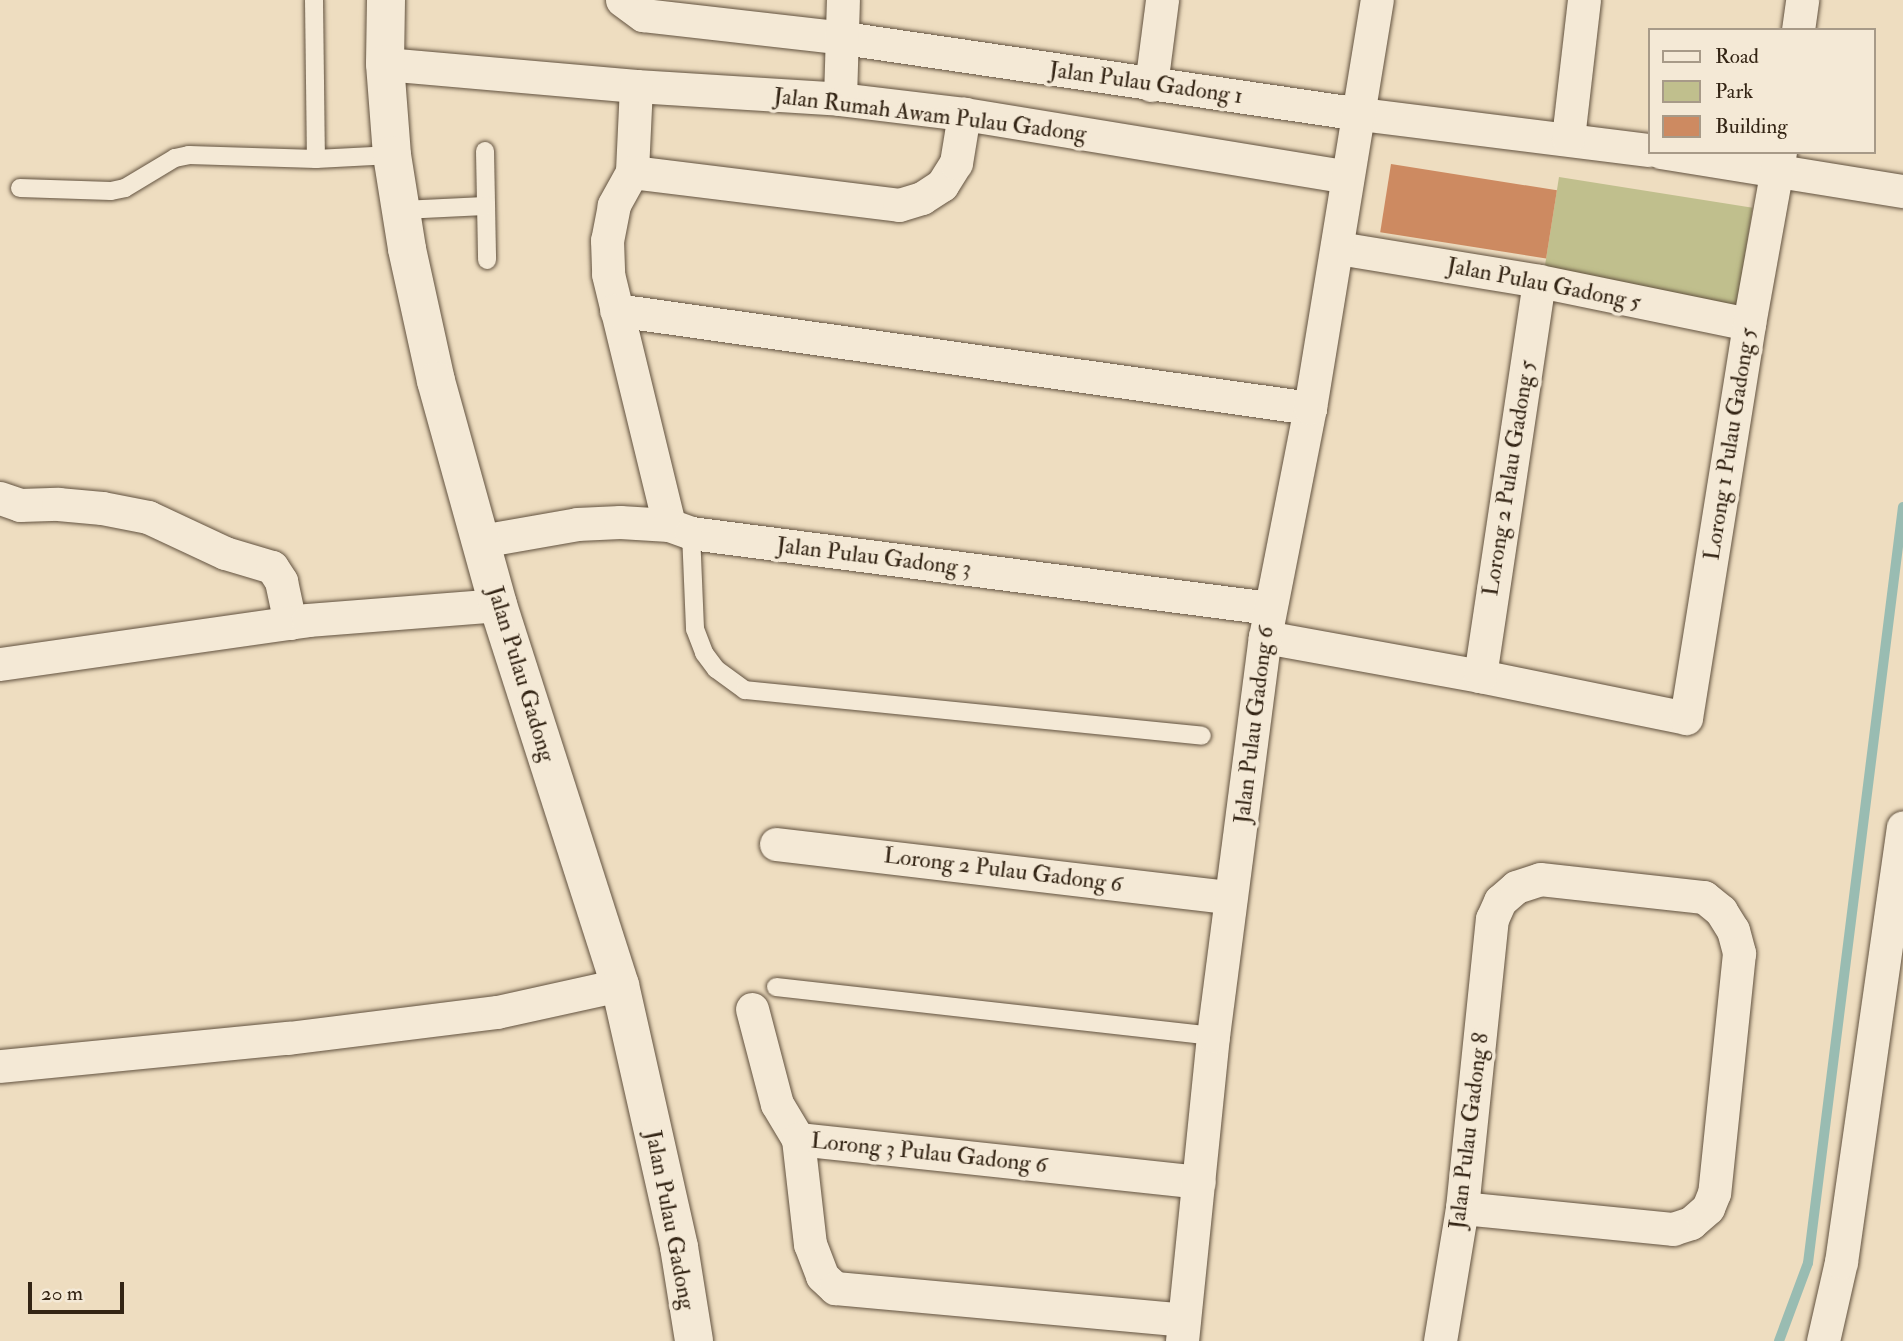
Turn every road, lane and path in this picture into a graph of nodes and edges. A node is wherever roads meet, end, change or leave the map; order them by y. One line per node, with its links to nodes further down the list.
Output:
1 (314, 0): 22 (lane)
2 (386, 0): 11 (main road, Jalan Pulau Gadong)
3 (843, 0): 10 (street)
4 (1162, 0): 12 (street)
5 (1377, 0): 16 (street, Jalan Pulau Gadong 6)
6 (1584, 0): 17 (street)
7 (1802, 0): 9 (street)
8 (632, 7): 10 (street, Jalan Pulau Gadong 1)
9 (1798, 28)
10 (844, 38): 12 (street, Jalan Pulau Gadong 1); 14 (street)
11 (386, 64): 13 (street, Jalan Rumah Awam Pulau Gadong); 21 (main road, Jalan Pulau Gadong)
12 (1151, 85): 16 (street, Jalan Pulau Gadong 1)
13 (636, 86): 14 (street, Jalan Rumah Awam Pulau Gadong); 24 (street)
14 (840, 99): 15 (street, Jalan Rumah Awam Pulau Gadong)
15 (964, 114): 24 (street); 25 (street, Jalan Rumah Awam Pulau Gadong)
16 (1360, 114): 17 (street, Jalan Pulau Gadong 1); 25 (street, Jalan Pulau Gadong 6)
17 (1568, 138): 19 (street, Jalan Pulau Gadong 1)
18 (485, 150): 28 (lane)
19 (1647, 150)
20 (1687, 154): 23 (street)
21 (391, 155): 22 (lane); 29 (main road, Jalan Pulau Gadong)
22 (316, 159): 26 (lane)
23 (1779, 161): 27 (street); 34 (street, Lorong 1 Pulau Gadong 5)
24 (632, 172): 33 (street)
25 (1347, 177): 30 (street, Jalan Pulau Gadong 6)
26 (20, 188)
27 (1900, 190)
28 (486, 206): 29 (lane); 31 (lane)
29 (401, 210): 38 (main road, Jalan Pulau Gadong)
30 (1338, 248): 32 (street, Jalan Pulau Gadong 5); 35 (street, Jalan Pulau Gadong 6)
31 (487, 260)
32 (1539, 281): 34 (street, Jalan Pulau Gadong 5); 43 (street, Lorong 2 Pulau Gadong 5)
33 (616, 310): 35 (street); 37 (street)
34 (1749, 324): 44 (street, Lorong 1 Pulau Gadong 5)
35 (1310, 408): 40 (street, Jalan Pulau Gadong 6)
36 (0, 498): 41 (street)
37 (680, 529): 38 (street, Jalan Pulau Gadong 3); 40 (street, Jalan Pulau Gadong 3); 45 (lane)
38 (481, 541): 39 (main road, Jalan Pulau Gadong)
39 (498, 605): 41 (street); 49 (main road, Jalan Pulau Gadong)
40 (1267, 622): 43 (street, Jalan Pulau Gadong 3); 48 (street, Jalan Pulau Gadong 6)
41 (290, 623): 42 (street)
42 (0, 664)
43 (1480, 676): 44 (street, Jalan Pulau Gadong 3)
44 (1686, 718)
45 (1202, 736)
46 (1903, 827): 60 (street)
47 (776, 844): 48 (street, Lorong 2 Pulau Gadong 6)
48 (1230, 897): 52 (street, Jalan Pulau Gadong 6)
49 (620, 985): 53 (street); 58 (main road, Jalan Pulau Gadong)
50 (776, 987): 52 (lane)
51 (752, 1009): 54 (street, Lorong 3 Pulau Gadong 6)
52 (1213, 1036): 55 (street, Jalan Pulau Gadong 6)
53 (0, 1066)
54 (798, 1139): 55 (street, Lorong 3 Pulau Gadong 6); 57 (street)
55 (1199, 1182): 57 (street, Jalan Pulau Gadong 6)
56 (1462, 1208): 56 (street, Jalan Pulau Gadong 8); 59 (street, Jalan Pulau Gadong 8)
57 (1183, 1331)
58 (694, 1341)
59 (1440, 1341)
60 (1823, 1341)

